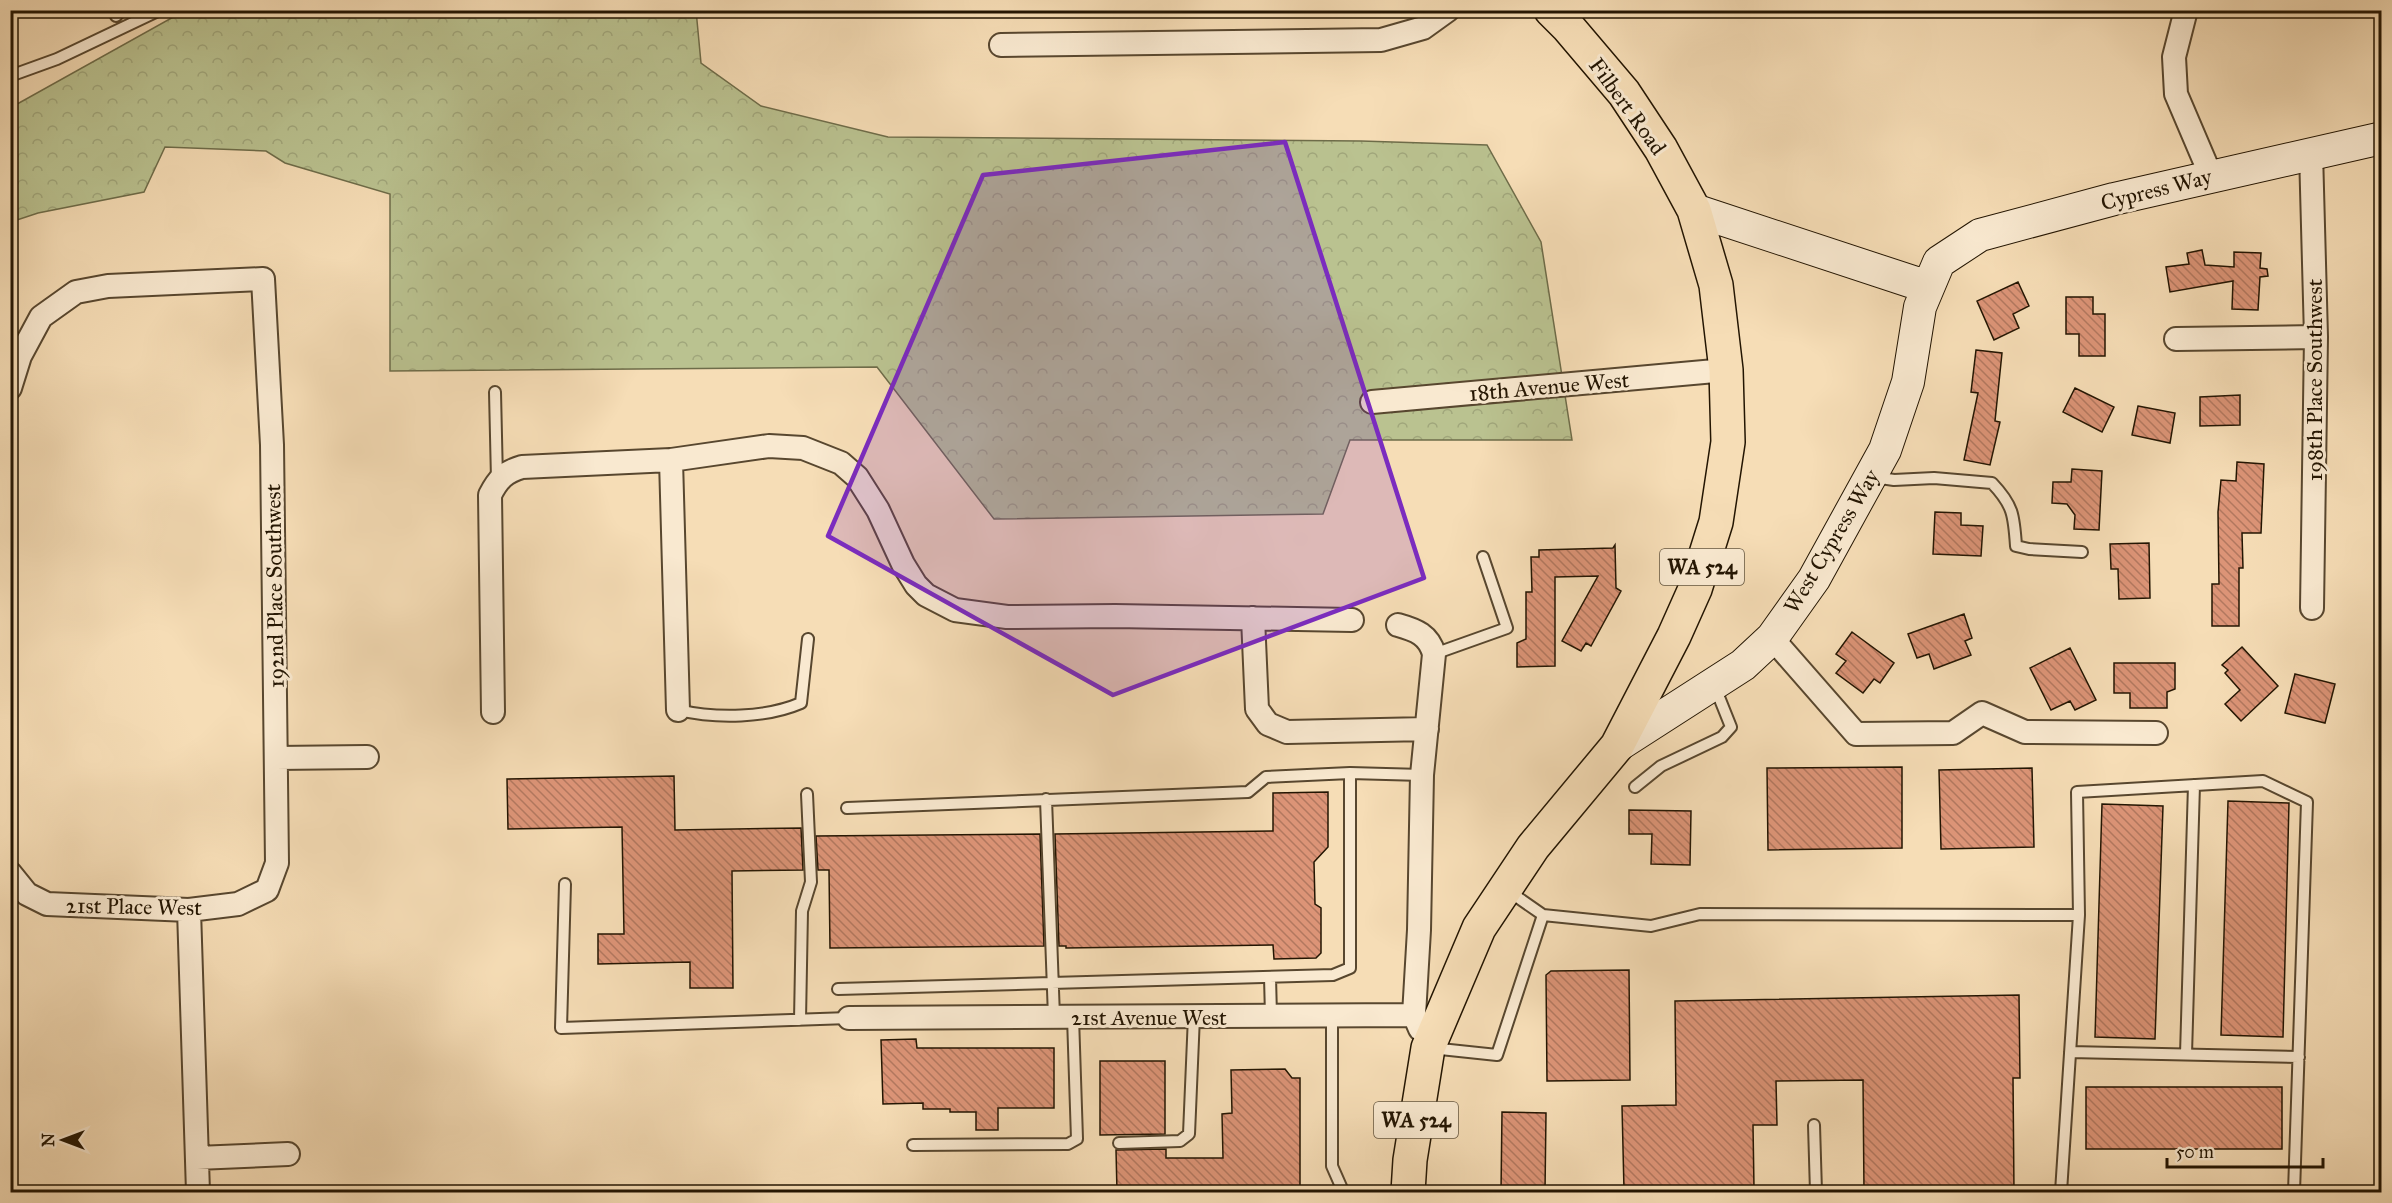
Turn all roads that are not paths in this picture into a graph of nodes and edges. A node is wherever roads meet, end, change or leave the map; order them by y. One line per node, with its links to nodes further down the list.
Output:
1 (160, 10): 6 (lane)
2 (1448, 10): 5 (street)
3 (1551, 10): 10 (main road, Filbert Road / WA 524)
4 (2186, 10): 9 (street)
5 (1001, 45)
6 (10, 76)
7 (2382, 138): 8 (street, Cypress Way)
8 (2311, 152): 9 (street, Cypress Way); 12 (street, 198th Place Southwest)
9 (2211, 176): 11 (street, Cypress Way)
10 (1694, 210): 11 (street); 14 (main road, WA 524)
11 (1933, 274): 19 (street, West Cypress Way)
12 (2316, 337): 13 (street); 23 (street, 198th Place Southwest)
13 (2176, 339)
14 (1726, 370): 17 (street, 18th Avenue West); 35 (main road, WA 524)
15 (10, 388): 37 (street, 192nd Place Southwest)
16 (495, 392): 20 (lane)
17 (1372, 402)
18 (671, 460): 20 (street); 24 (street); 31 (street)
19 (1870, 476): 21 (lane); 27 (street, West Cypress Way)
20 (497, 481): 32 (street)
21 (2082, 552)
22 (1483, 557): 29 (lane)
23 (2312, 608)
24 (1253, 618): 25 (street); 33 (street)
25 (1352, 620)
26 (1398, 625): 29 (street)
27 (1772, 638): 30 (street, West Cypress Way); 34 (street)
28 (808, 639): 31 (lane)
29 (1434, 654): 33 (street)
30 (1714, 684): 35 (street, West Cypress Way); 41 (lane)
31 (678, 710)
32 (493, 712)
33 (1427, 729): 39 (street)
34 (2156, 733)
35 (1617, 746): 48 (main road, WA 524)
36 (367, 757): 37 (street)
37 (276, 758): 47 (street, 192nd Place Southwest)
38 (1350, 773): 39 (lane); 43 (lane); 52 (lane)
39 (1422, 775): 58 (street)
40 (2194, 785): 51 (lane); 64 (lane); 65 (lane)
41 (1635, 787)
42 (807, 794): 61 (lane)
43 (1046, 799): 44 (lane); 53 (lane)
44 (847, 808)
45 (10, 873): 49 (street, 21st Place West)
46 (566, 884): 61 (lane)
47 (267, 890): 49 (street, 21st Place West)
48 (1506, 890): 50 (lane); 62 (main road, WA 524)
49 (189, 910): 70 (street)
50 (1543, 915): 51 (lane); 62 (lane)
51 (2079, 915): 63 (lane)
52 (1270, 977): 53 (lane); 56 (lane)
53 (1052, 983): 54 (lane); 59 (lane)
54 (838, 989)
55 (1194, 1016): 56 (street, 21st Avenue West); 59 (street, 21st Avenue West); 67 (lane)
56 (1271, 1016): 57 (street, 21st Avenue West)
57 (1332, 1016): 58 (street, 21st Avenue West); 72 (lane)
58 (1414, 1016): 62 (street)
59 (1064, 1017): 60 (street, 21st Avenue West); 68 (lane)
60 (849, 1018): 61 (lane)
61 (800, 1020)
62 (1428, 1048): 73 (main road, WA 524)
63 (2070, 1052): 64 (lane); 75 (lane)
64 (2186, 1054): 65 (lane)
65 (2299, 1057): 76 (lane)
66 (1814, 1125): 74 (lane)
67 (1119, 1143)
68 (913, 1144)
69 (288, 1154): 70 (street)
70 (197, 1158): 71 (street)
71 (198, 1192)
72 (1347, 1192)
73 (1408, 1192)
74 (1816, 1192)
75 (2061, 1192)
76 (2294, 1192)

